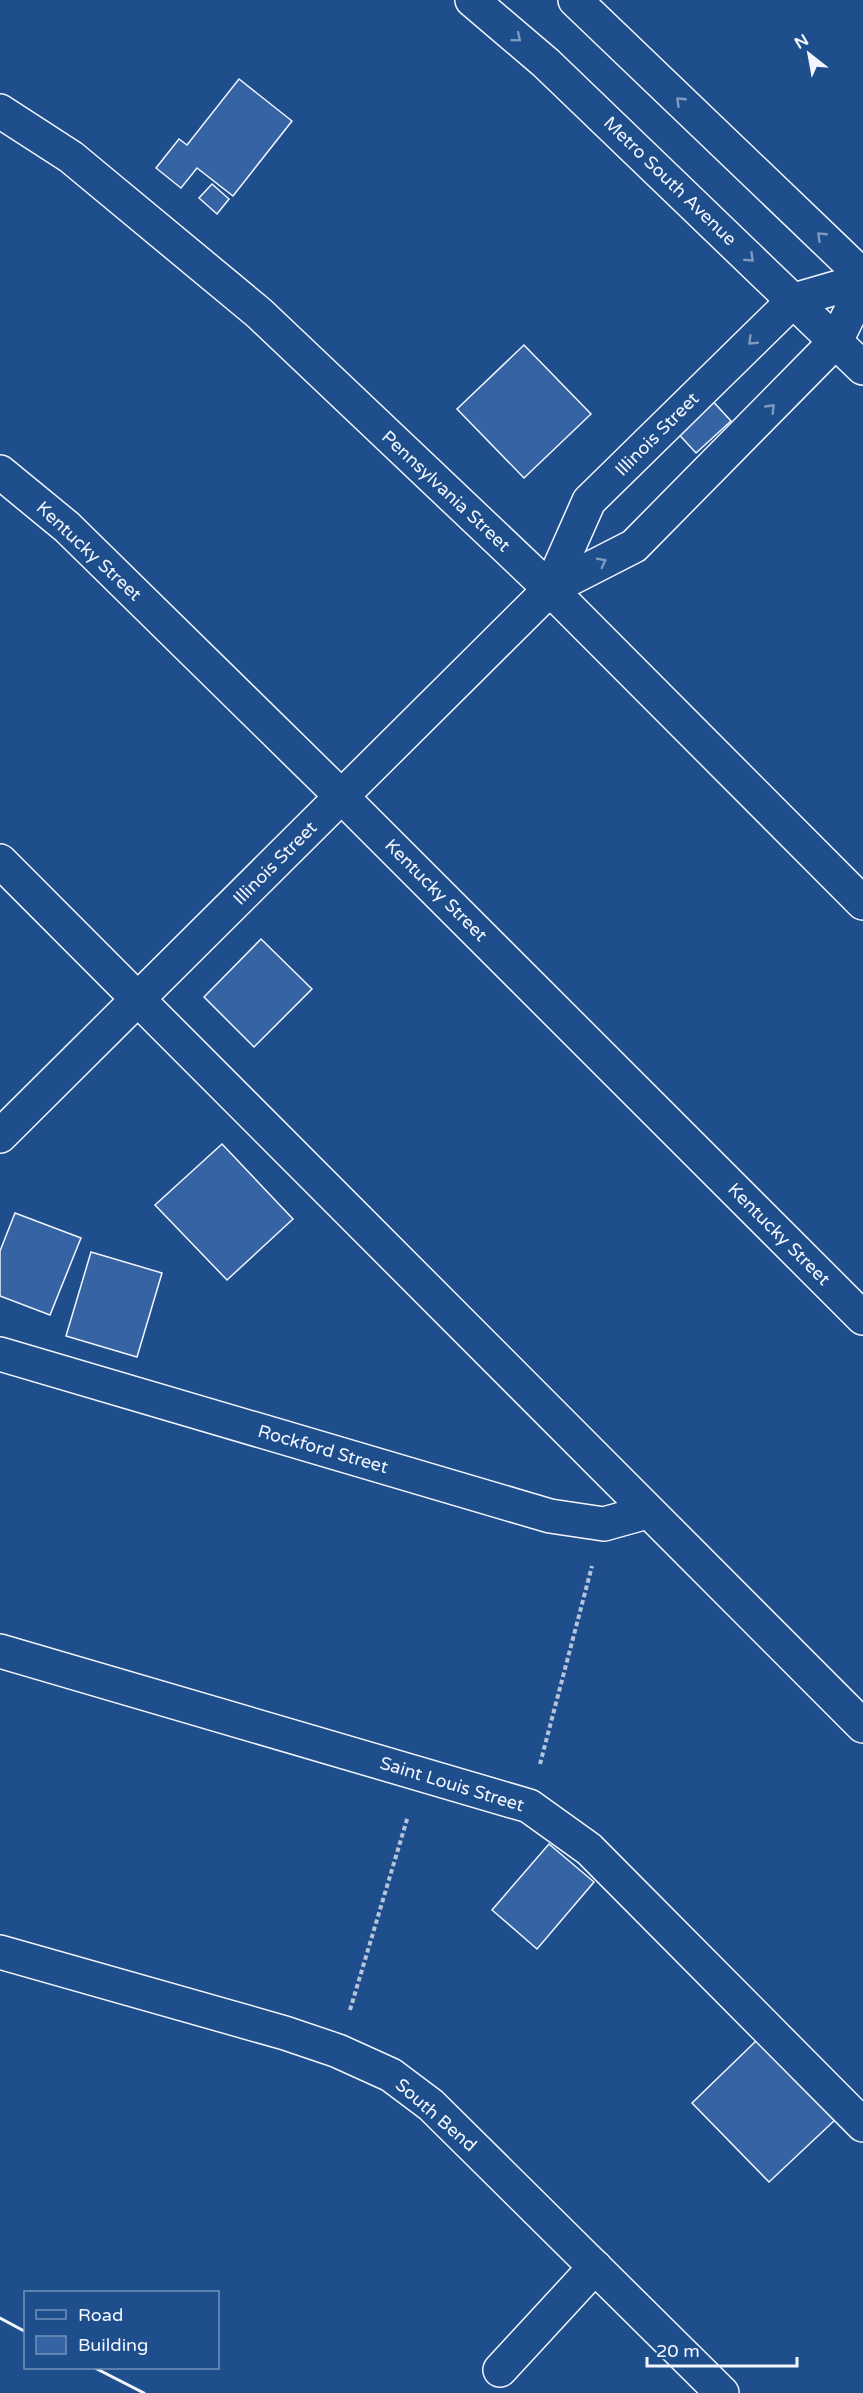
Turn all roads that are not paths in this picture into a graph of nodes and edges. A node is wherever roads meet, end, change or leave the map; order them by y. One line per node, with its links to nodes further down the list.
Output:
1 (472, 0): 6 (street, Metro South Avenue, one-way to 6)
2 (575, 0): 4 (street, one-way to 2)
3 (0, 111): 10 (street, Pennsylvania Street)
4 (863, 278): 6 (street)
5 (863, 286): 7 (street, Illinois Street)
6 (794, 300): 7 (street, Metro South Avenue); 10 (street, Illinois Street, one-way to 10)
7 (836, 341): 8 (street, Metro South Avenue); 10 (street, Illinois Street, one-way to 7)
8 (863, 368)
9 (0, 472): 11 (street, Kentucky Street)
10 (550, 590): 11 (street, Illinois Street); 13 (street, Pennsylvania Street)
11 (342, 797): 14 (street, Illinois Street); 16 (street, Kentucky Street)
12 (0, 861): 14 (street)
13 (863, 903)
14 (137, 999): 15 (street, Illinois Street); 18 (street)
15 (0, 1136)
16 (863, 1318)
17 (0, 1354): 18 (street, Rockford Street)
18 (647, 1512): 20 (street)
19 (0, 1651): 22 (street, Saint Louis Street)
20 (863, 1726)
21 (0, 1952): 23 (street, South Bend)
22 (863, 2125)
23 (595, 2267): 24 (street); 25 (street, South Bend)
24 (500, 2370)
25 (722, 2393)

